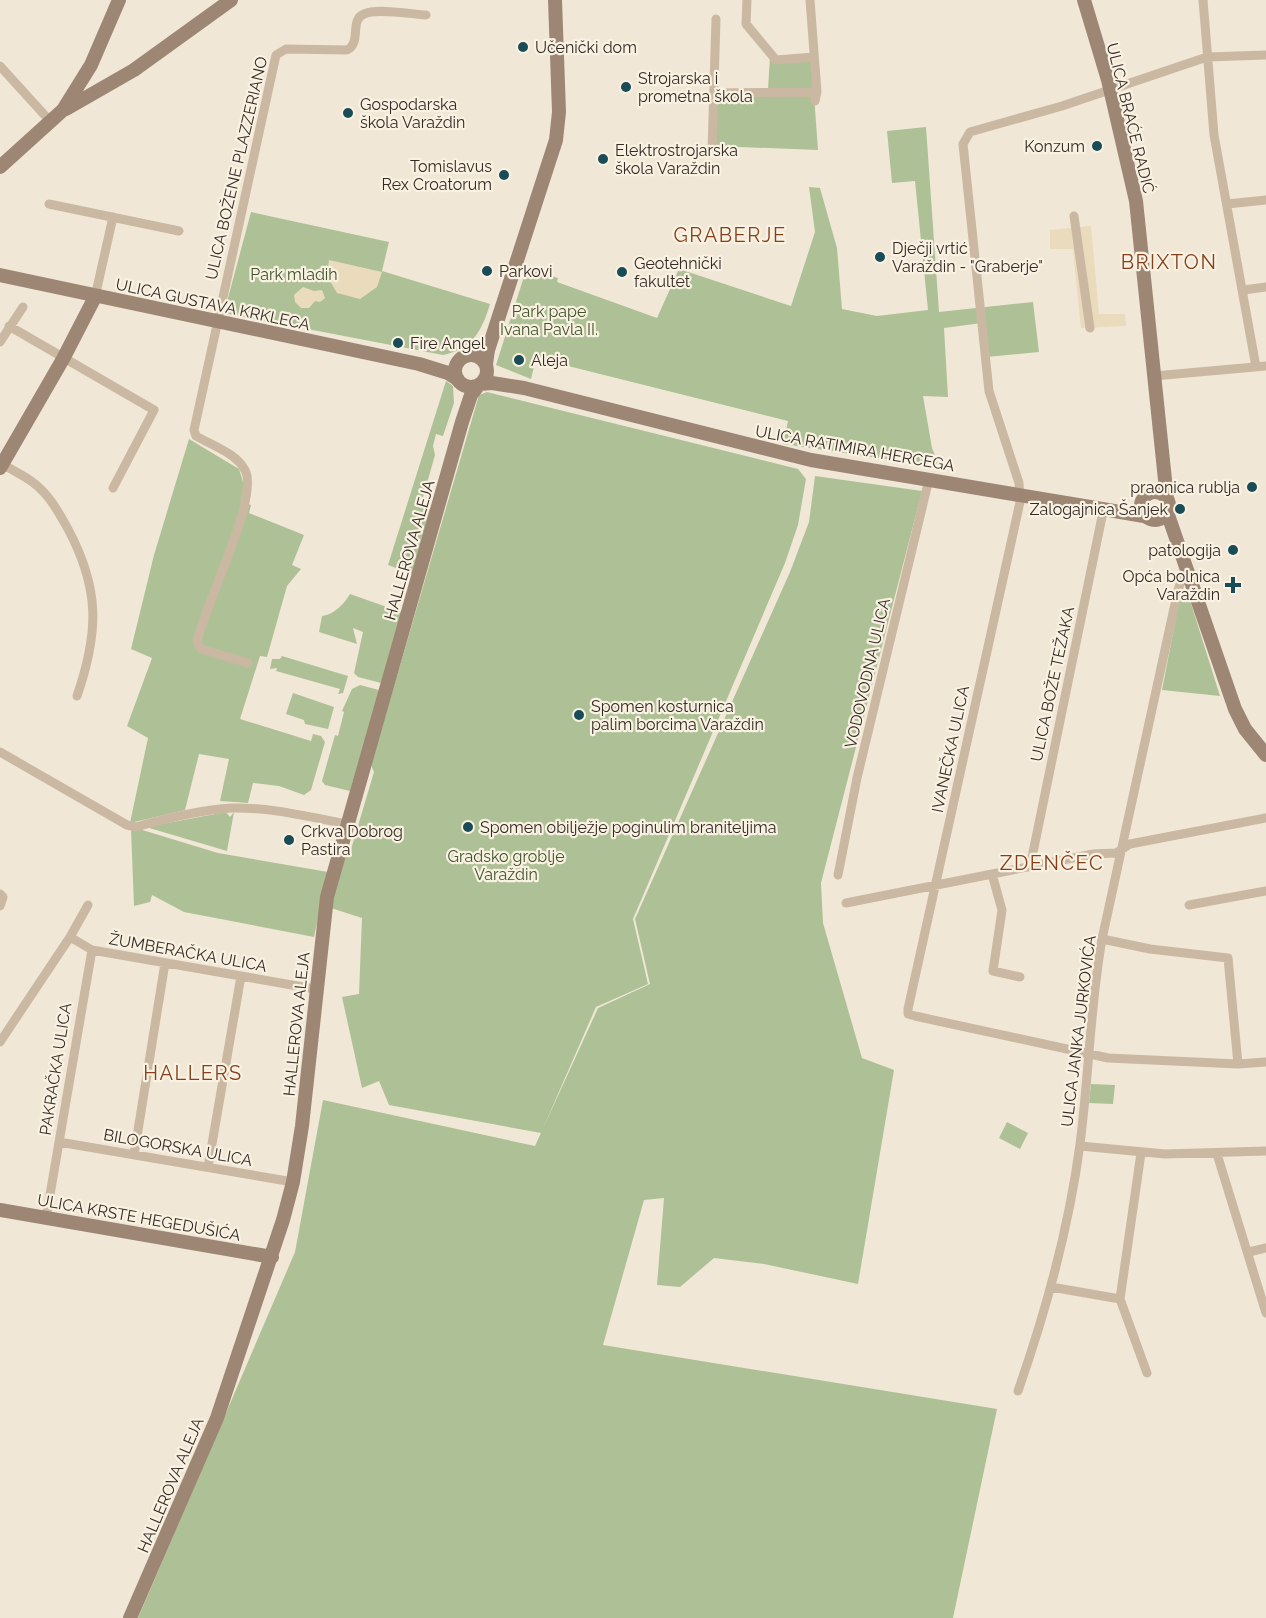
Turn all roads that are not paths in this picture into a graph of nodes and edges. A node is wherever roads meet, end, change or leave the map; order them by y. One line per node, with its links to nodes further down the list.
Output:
1 (119, 0): 14 (main road)
2 (231, 0): 15 (main road)
3 (555, 0): 33 (main road)
4 (747, 0): 11 (street)
5 (810, 0): 11 (street)
6 (1084, 0): 16 (main road, ULICA BRAĆE RADIĆ)
7 (1203, 0): 12 (street)
8 (426, 15): 34 (street, ULICA BOŽENE PLAZZERIANO)
9 (716, 19): 17 (street)
10 (1266, 55): 12 (street)
11 (814, 57): 17 (street)
12 (1207, 57): 16 (street); 24 (street)
13 (0, 66): 19 (street)
14 (85, 77): 15 (main road); 18 (main road)
15 (111, 83): 18 (main road)
16 (1110, 90): 43 (main road, ULICA BRAĆE RADIĆ); 52 (street)
17 (714, 93): 20 (street)
18 (63, 110): 19 (main road)
19 (50, 121): 21 (main road)
20 (712, 151)
21 (0, 167)
22 (1266, 200): 24 (street)
23 (49, 204): 26 (street)
24 (1227, 204): 30 (street)
25 (1074, 216): 36 (street)
26 (113, 218): 27 (street); 31 (street)
27 (178, 231)
28 (0, 275): 31 (main road, ULICA GUSTAVA KRKLECA)
29 (1266, 287): 30 (street)
30 (1243, 290): 42 (street)
31 (95, 297): 34 (main road, ULICA GUSTAVA KRKLECA); 39 (main road)
32 (23, 307): 35 (street)
33 (499, 315): 38 (main road); 41 (main road)
34 (218, 323): 40 (main road, ULICA GUSTAVA KRKLECA); 59 (street)
35 (9, 326): 37 (street); 39 (street)
36 (1090, 328)
37 (0, 342)
38 (465, 358): 40 (main road, ULICA GUSTAVA KRKLECA); 41 (main road); 44 (main road)
39 (63, 359): 49 (main road); 51 (street)
40 (419, 364): 44 (main road, ULICA GUSTAVA KRKLECA)
41 (486, 365): 45 (main road); 46 (main road, ULICA RATIMIRA HERCEGA)
42 (1261, 367): 43 (street)
43 (1154, 376): 48 (main road, ULICA BRAĆE RADIĆ)
44 (459, 381): 45 (main road); 47 (main road, HALLEROVA ALEJA)
45 (479, 385): 46 (main road, ULICA RATIMIRA HERCEGA); 47 (main road, HALLEROVA ALEJA)
46 (524, 388): 50 (main road, ULICA RATIMIRA HERCEGA)
47 (462, 422): 64 (main road, HALLEROVA ALEJA)
48 (1161, 459): 53 (main road, ULICA BRAĆE RADIĆ); 54 (main road, ULICA BRAĆE RADIĆ)
49 (1, 465): 60 (street)
50 (929, 479): 52 (main road, ULICA RATIMIRA HERCEGA); 68 (street, VODOVODNA ULICA)
51 (113, 488)
52 (1021, 494): 55 (main road, ULICA RATIMIRA HERCEGA); 69 (street, IVANEČKA ULICA)
53 (1146, 496): 54 (main road); 55 (main road, ULICA RATIMIRA HERCEGA); 56 (main road)
54 (1167, 506): 56 (main road); 57 (main road, ULICA BRAĆE RADIĆ)
55 (1109, 508): 56 (main road, ULICA RATIMIRA HERCEGA); 66 (street, ULICA BOŽE TEŽAKA)
56 (1149, 518): 57 (main road, ULICA BRAĆE RADIĆ)
57 (1176, 539): 58 (main road, ULICA BRAĆE RADIĆ)
58 (1186, 567): 62 (main road, ULICA BRAĆE RADIĆ); 65 (street, ULICA JANKA JURKOVIĆA)
59 (248, 663)
60 (77, 696)
61 (0, 752): 64 (street)
62 (1266, 755)
63 (1266, 818): 65 (street)
64 (347, 824): 82 (main road, HALLEROVA ALEJA)
65 (1123, 848): 66 (street); 77 (street, ULICA JANKA JURKOVIĆA)
66 (1030, 867): 67 (street)
67 (992, 874): 69 (street); 81 (street)
68 (838, 875)
69 (935, 887): 72 (street); 85 (street, IVANEČKA ULICA)
70 (1266, 891): 74 (street)
71 (0, 894): 75 (street)
72 (846, 903)
73 (88, 905): 76 (street)
74 (1189, 905)
75 (0, 906)
76 (70, 938): 78 (street); 83 (street)
77 (1102, 939): 85 (street, ULICA JANKA JURKOVIĆA); 87 (street)
78 (92, 950): 79 (street, ŽUMBERAČKA ULICA); 88 (street, PAKRAČKA ULICA)
79 (165, 963): 80 (street, ŽUMBERAČKA ULICA); 93 (street)
80 (241, 976): 82 (street, ŽUMBERAČKA ULICA); 94 (street)
81 (1020, 977)
82 (315, 989): 95 (main road, HALLEROVA ALEJA)
83 (4, 1027): 84 (street)
84 (0, 1042)
85 (1089, 1055): 87 (street); 89 (street, ULICA JANKA JURKOVIĆA)
86 (1266, 1062): 87 (street)
87 (1238, 1064)
88 (59, 1142): 93 (street, BILOGORSKA ULICA); 97 (street, PAKRAČKA ULICA)
89 (1080, 1146): 91 (street); 101 (street, ULICA JANKA JURKOVIĆA)
90 (1266, 1151): 92 (street)
91 (1141, 1153): 92 (street); 102 (street)
92 (1217, 1154): 99 (street)
93 (134, 1155): 94 (street, BILOGORSKA ULICA)
94 (208, 1167): 95 (street, BILOGORSKA ULICA)
95 (293, 1182): 100 (main road, HALLEROVA ALEJA)
96 (0, 1210): 97 (main road, ULICA KRSTE HEGEDUŠIĆA)
97 (46, 1218): 100 (main road, ULICA KRSTE HEGEDUŠIĆA)
98 (1266, 1248): 99 (street)
99 (1249, 1252): 103 (street)
100 (272, 1257): 106 (main road, HALLEROVA ALEJA)
101 (1051, 1287): 102 (street); 105 (street, ULICA JANKA JURKOVIĆA)
102 (1120, 1299): 104 (street)
103 (1266, 1312)
104 (1147, 1373)
105 (1018, 1391)
106 (130, 1618)

